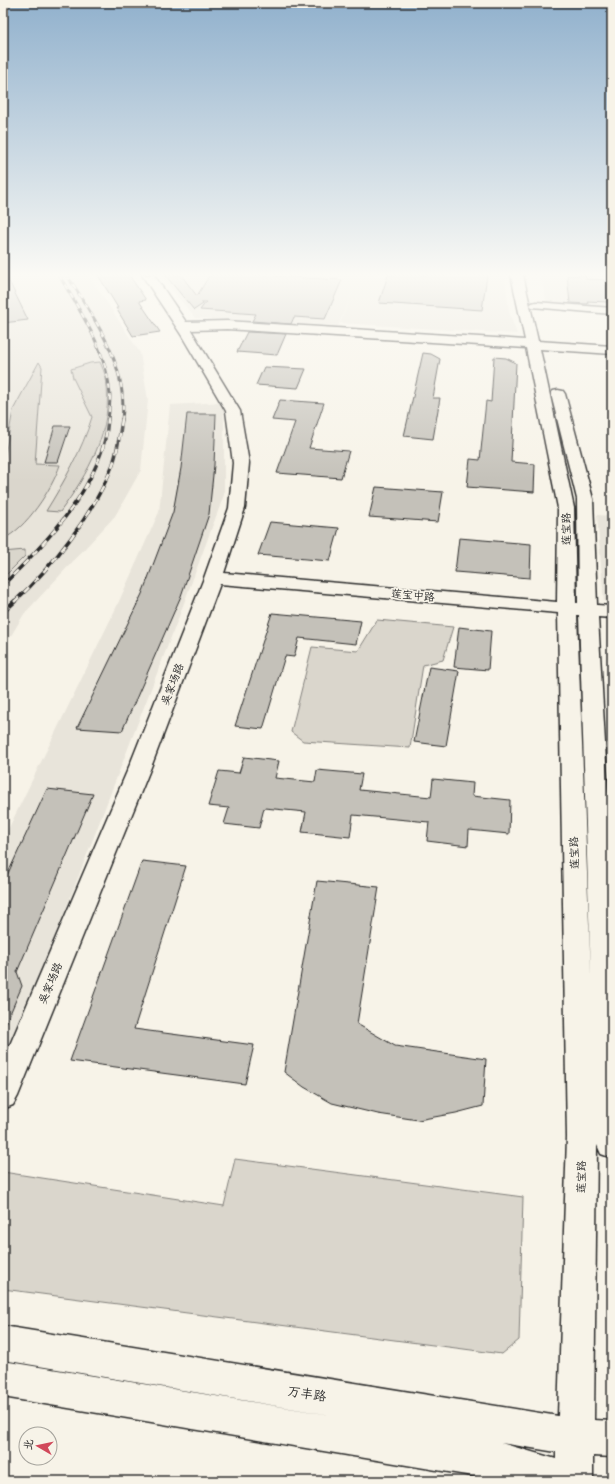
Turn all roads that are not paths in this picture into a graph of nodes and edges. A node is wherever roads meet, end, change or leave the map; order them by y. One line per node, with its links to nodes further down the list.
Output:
1 (193, 344): 6 (main road, 吴家场路)
2 (532, 344): 7 (main road, 莲宝路)
3 (536, 344): 4 (main road)
4 (612, 350)
5 (556, 382): 7 (main road, 莲宝路)
6 (213, 578): 7 (main road, 莲宝中路); 9 (main road, 吴家场路)
7 (578, 609): 8 (main road, 莲宝中路); 10 (main road, 莲宝路); 13 (main road, 莲宝路)
8 (612, 612)
9 (3, 1096)
10 (612, 1144)
11 (3, 1343): 13 (main road, 万丰路)
12 (3, 1379): 15 (main road)
13 (575, 1437): 14 (main road, 万丰路); 16 (main road, 莲宝路)
14 (612, 1439)
15 (565, 1481)
16 (574, 1481)

